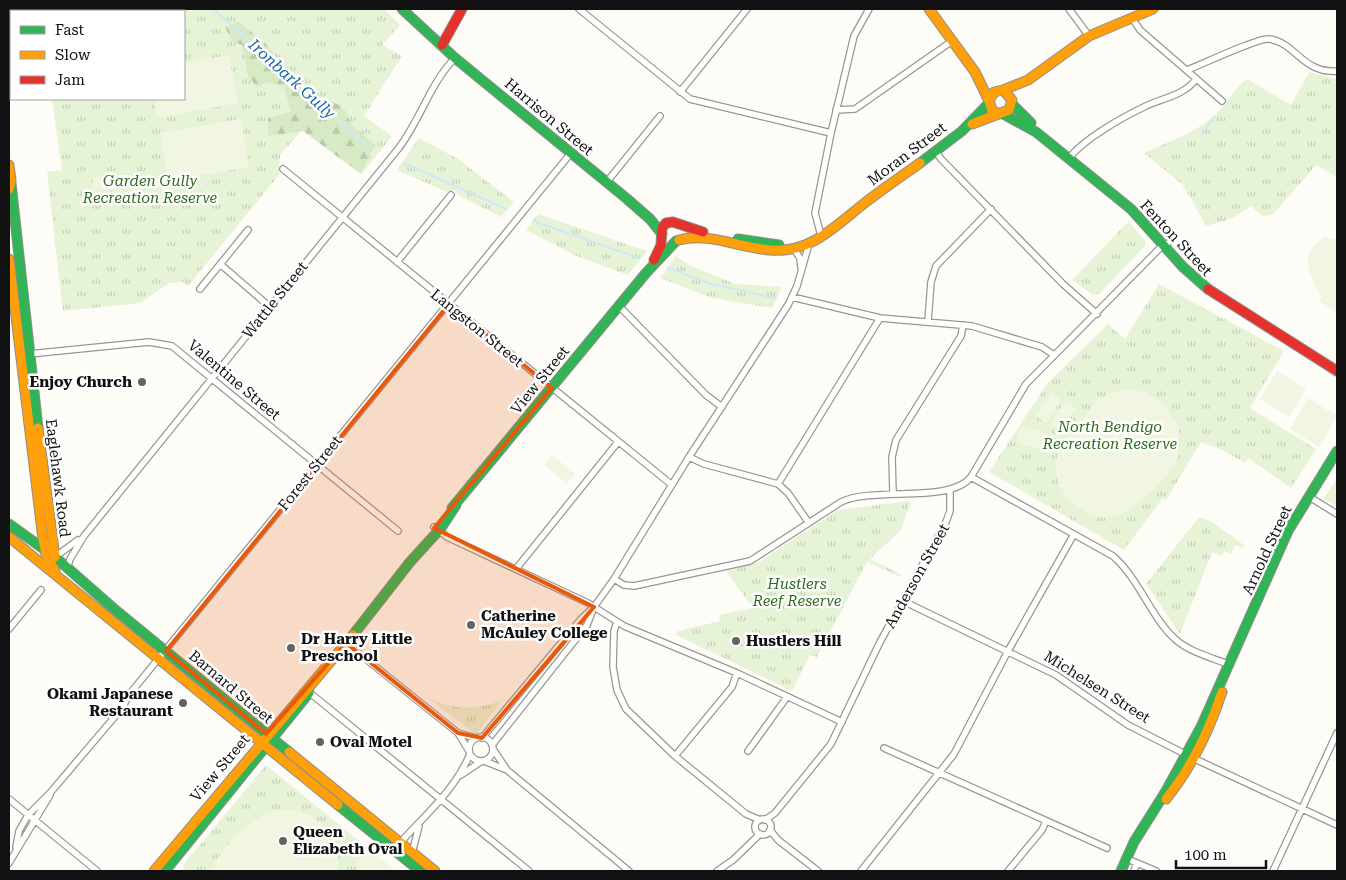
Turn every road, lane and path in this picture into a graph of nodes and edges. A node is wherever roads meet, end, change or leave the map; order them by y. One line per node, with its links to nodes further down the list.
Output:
1 (402, 9): 12 (main road, Harrison Street)
2 (462, 9): 12 (main road)
3 (579, 9): 20 (street)
4 (747, 9): 20 (street)
5 (869, 9): 24 (street)
6 (928, 9): 11 (main road)
7 (1069, 9): 10 (street)
8 (1153, 9): 9 (main road)
9 (1132, 18): 10 (main road); 14 (street)
10 (1089, 36): 18 (main road)
11 (952, 40): 16 (main road); 24 (street)
12 (442, 45): 13 (main road, Harrison Street)
13 (456, 58): 30 (main road, Harrison Street); 40 (street, Wattle Street)
14 (1186, 70): 15 (street); 17 (street)
15 (1337, 70)
16 (975, 72): 19 (main road); 22 (main road)
17 (1196, 78): 21 (street); 31 (street)
18 (1028, 80): 19 (main road); 23 (main road)
19 (1000, 90): 22 (main road); 23 (main road)
20 (680, 92): 28 (street)
21 (1222, 101)
22 (988, 102): 25 (main road); 27 (main road, Moran Street)
23 (1012, 102): 25 (main road); 31 (main road, Fenton Street)
24 (836, 110): 28 (street)
25 (1001, 114): 27 (main road, Moran Street); 31 (main road, Fenton Street)
26 (660, 116): 34 (street)
27 (965, 127): 29 (main road, Moran Street)
28 (831, 133): 45 (street)
29 (935, 150): 38 (main road, Moran Street); 39 (street)
30 (571, 154): 34 (main road, Harrison Street); 58 (street, Forest Street)
31 (1070, 157): 49 (main road, Fenton Street)
32 (9, 165): 35 (main road, Eaglehawk Road)
33 (283, 169): 40 (street, Langston Street)
34 (606, 182): 37 (main road, Harrison Street)
35 (10, 185): 44 (main road, Eaglehawk Road)
36 (451, 195): 52 (street)
37 (626, 198): 41 (main road, Harrison Street); 46 (main road, Harrison Street)
38 (864, 203): 45 (main road, Moran Street); 48 (main road, Moran Street)
39 (990, 209): 61 (street); 63 (street)
40 (342, 218): 52 (street, Langston Street); 60 (street, Wattle Street)
41 (666, 223): 42 (main road); 46 (main road)
42 (679, 225): 47 (main road); 50 (main road)
43 (248, 230): 53 (street)
44 (12, 231): 65 (main road, Eaglehawk Road)
45 (820, 232): 50 (main road, Moran Street)
46 (662, 236): 47 (main road); 55 (main road, View Street)
47 (678, 241): 50 (main road); 55 (main road, View Street)
48 (809, 244): 50 (main road, Moran Street); 54 (street)
49 (1166, 244): 61 (street); 67 (main road, Fenton Street); 68 (main road, Fenton Street)
50 (797, 246): 54 (street)
51 (9, 259): 65 (main road, Eaglehawk Road)
52 (397, 262): 58 (street, Langston Street)
53 (220, 264): 56 (street); 60 (street)
54 (802, 269): 57 (street)
55 (646, 273): 59 (main road, View Street)
56 (200, 289)
57 (792, 297): 62 (street); 71 (street)
58 (449, 304): 70 (street, Langston Street); 75 (street, Forest Street)
59 (619, 306): 70 (main road, View Street); 71 (street)
60 (270, 307): 69 (street, Wattle Street)
61 (1097, 314): 66 (street)
62 (880, 318): 63 (street); 77 (street)
63 (928, 322): 64 (street)
64 (963, 325): 66 (street); 80 (street)
65 (25, 355): 69 (street, Valentine Street); 84 (main road, Eaglehawk Road); 93 (main road, Eaglehawk Road)
66 (1054, 355): 76 (street)
67 (1337, 366)
68 (1337, 371)
69 (211, 379): 75 (street, Valentine Street); 90 (street, Wattle Street)
70 (552, 388): 72 (street, Langston Street); 86 (main road, View Street)
71 (722, 407): 74 (street)
72 (618, 442): 78 (street, Langston Street); 95 (street)
73 (1337, 451): 81 (main road, Arnold Street)
74 (689, 457): 77 (street); 78 (street)
75 (317, 465): 87 (street, Valentine Street); 104 (street, Forest Street)
76 (971, 477): 79 (street); 89 (street)
77 (778, 484): 83 (street)
78 (672, 485): 97 (street)
79 (950, 490): 80 (street); 99 (street, Anderson Street)
80 (893, 493): 83 (street)
81 (1308, 496): 82 (street); 107 (main road, Arnold Street)
82 (1337, 514)
83 (809, 523): 97 (street)
84 (41, 524): 88 (main road); 92 (main road, Eaglehawk Road)
85 (10, 526): 88 (main road, Barnard Street)
86 (436, 529): 95 (street); 103 (main road, View Street)
87 (398, 530)
88 (21, 533): 92 (main road, Barnard Street)
89 (1074, 534): 105 (street); 107 (street)
90 (84, 536): 93 (street, Wattle Street); 94 (street, Wattle Street)
91 (9, 537): 96 (main road, Barnard Street)
92 (45, 550): 93 (main road, Barnard Street); 96 (main road, Eaglehawk Road)
93 (55, 557): 94 (main road, Barnard Street)
94 (68, 569): 104 (main road, Barnard Street)
95 (516, 569): 100 (street)
96 (59, 577): 106 (main road, Barnard Street)
97 (614, 579): 100 (street)
98 (41, 590): 102 (street)
99 (903, 601): 105 (street, Michelsen Street); 111 (street, Anderson Street)
100 (594, 607): 101 (street); 114 (street); 116 (street)
101 (617, 622): 108 (street); 120 (street)
102 (9, 628)
103 (346, 643): 109 (main road, View Street); 112 (street)
104 (166, 651): 106 (street, Forest Street); 115 (main road, Barnard Street)
105 (1008, 651): 121 (street, Michelsen Street); 124 (street)
106 (160, 659): 115 (main road, Barnard Street); 126 (street, Forest Street)
107 (1230, 665): 121 (main road, Arnold Street)
108 (737, 673): 110 (street); 120 (street)
109 (311, 689): 115 (main road, View Street); 128 (street)
110 (787, 697): 111 (street); 118 (street)
111 (842, 722): 130 (street, Anderson Street)
112 (458, 733): 114 (street); 119 (street)
113 (1337, 733): 129 (street)
114 (479, 738): 116 (street); 119 (street)
115 (267, 741): 141 (main road, Barnard Street); 150 (main road, View Street); 151 (main road, View Street); 152 (main road, Barnard Street)
116 (492, 747): 122 (street); 123 (street)
117 (884, 748): 124 (street)
118 (748, 751)
119 (470, 753): 122 (street); 125 (street)
120 (675, 756): 131 (street)
121 (1191, 757): 129 (street, Michelsen Street); 145 (main road, Arnold Street)
122 (483, 761): 123 (street); 125 (street)
123 (507, 770): 156 (street)
124 (939, 775): 135 (street); 158 (street)
125 (460, 776): 128 (street)
126 (50, 793): 132 (street, Forest Street); 133 (street, Forest Street)
127 (9, 799): 132 (street)
128 (440, 799): 136 (street); 155 (street)
129 (1302, 808): 137 (street, Michelsen Street); 163 (street)
130 (775, 813): 134 (street, Anderson Street); 138 (street, Anderson Street)
131 (746, 814): 134 (street); 139 (street)
132 (28, 815): 133 (street); 142 (street, Forest Street)
133 (35, 820): 142 (street, Forest Street); 149 (street)
134 (762, 820): 138 (street); 139 (street)
135 (1046, 821): 143 (street); 159 (street)
136 (419, 824): 141 (street); 144 (street)
137 (1337, 825)
138 (770, 827): 139 (street); 140 (street)
139 (759, 831): 140 (street); 148 (street)
140 (778, 840): 157 (street)
141 (400, 843): 144 (main road, Barnard Street); 153 (main road)
142 (16, 847): 146 (street, Forest Street)
143 (1107, 848)
144 (412, 852): 154 (main road, Barnard Street)
145 (1125, 858): 147 (street); 160 (main road, Arnold Street)
146 (9, 862)
147 (1137, 863): 161 (street); 162 (street)
148 (721, 870)
149 (97, 871)
150 (154, 871)
151 (166, 871)
152 (420, 871)
153 (427, 871)
154 (435, 871)
155 (529, 871)
156 (629, 871)
157 (818, 871)
158 (861, 871)
159 (1008, 871)
160 (1121, 871)
161 (1134, 871)
162 (1156, 871)
163 (1273, 871)

